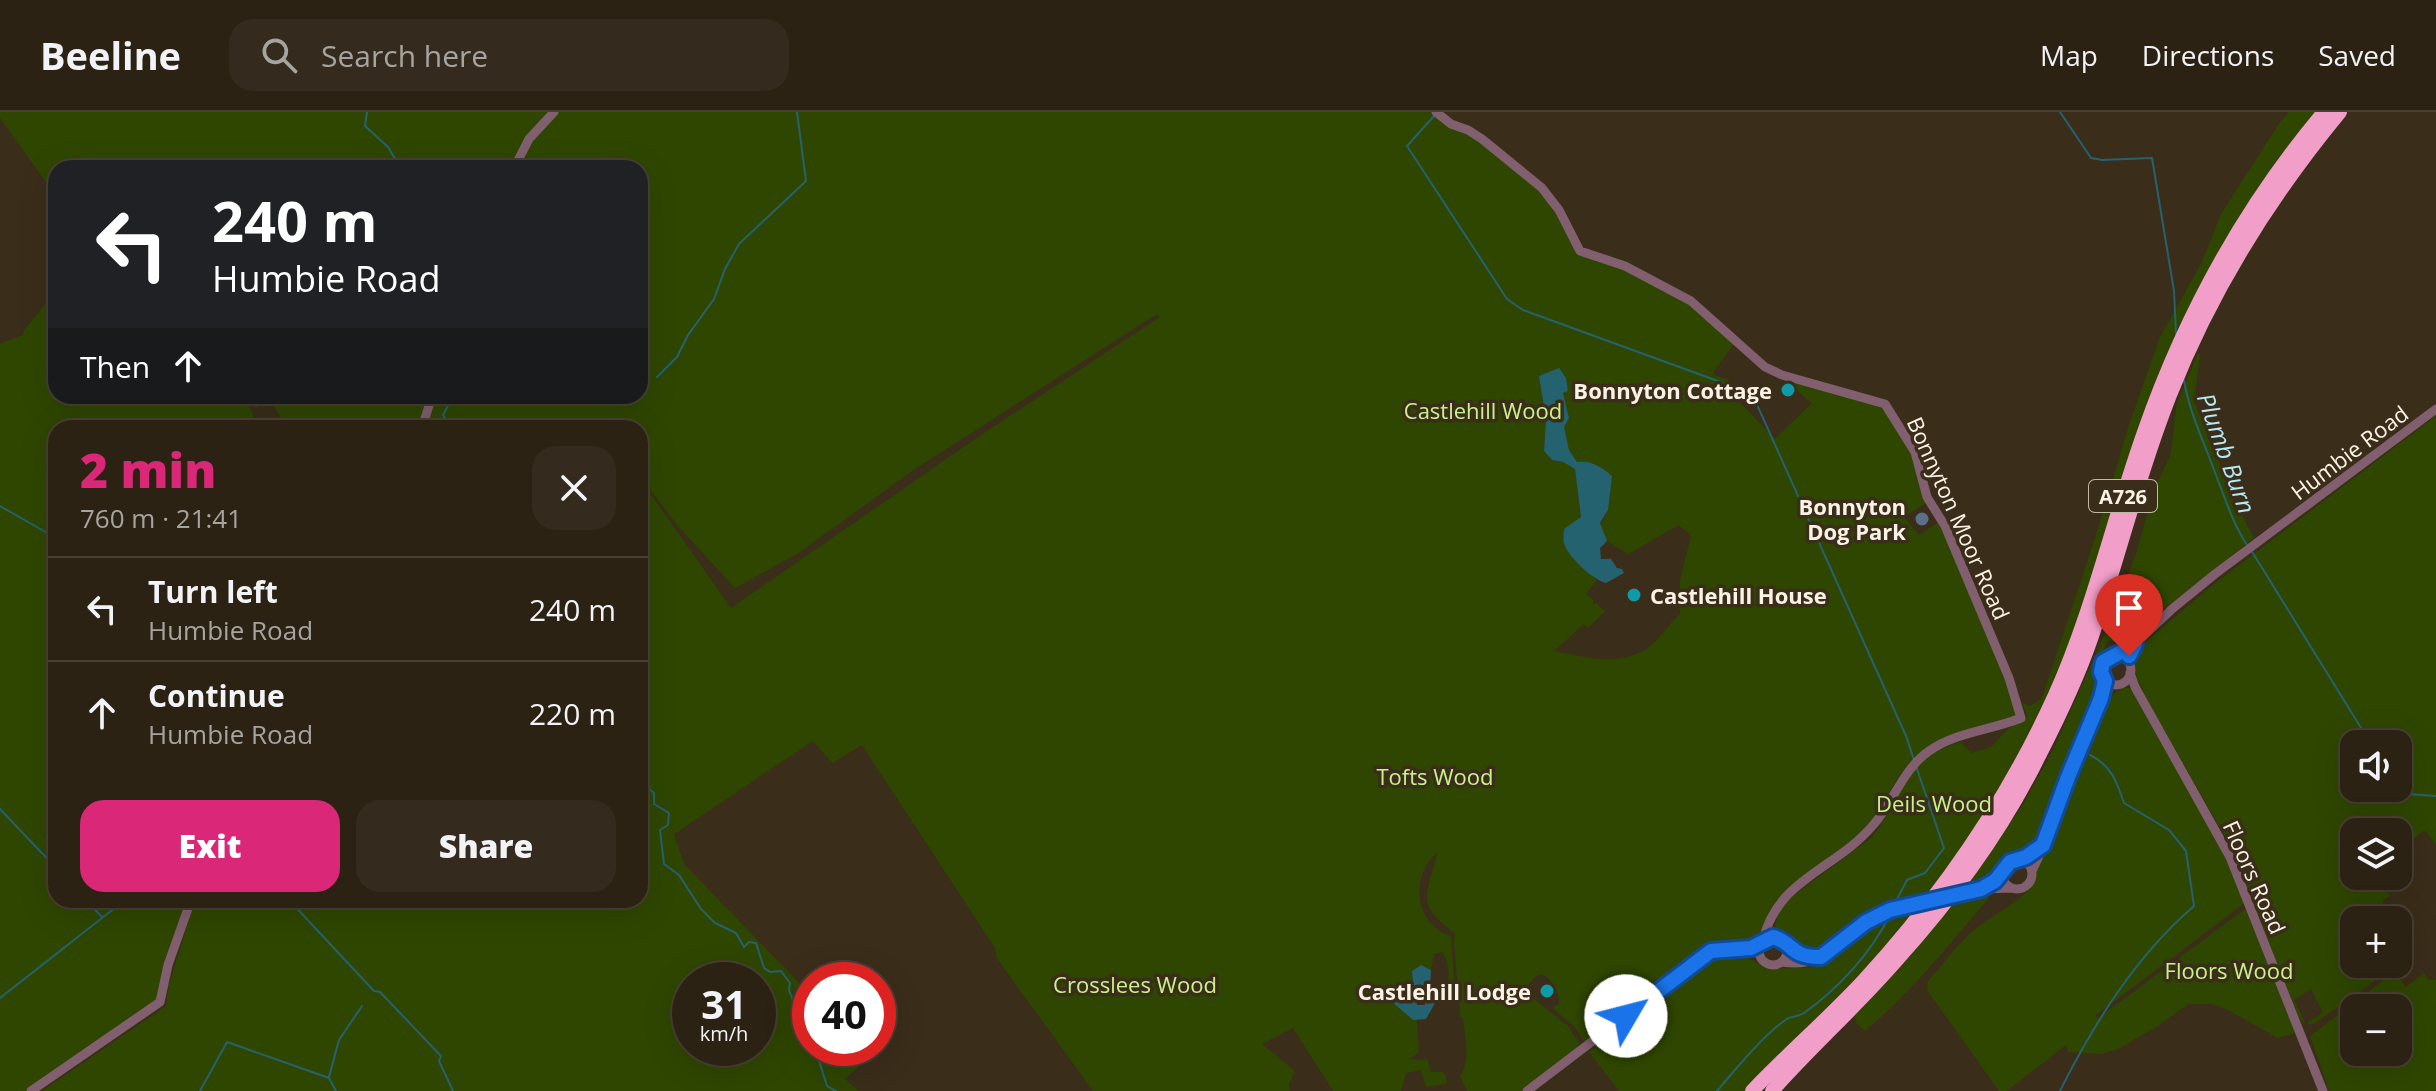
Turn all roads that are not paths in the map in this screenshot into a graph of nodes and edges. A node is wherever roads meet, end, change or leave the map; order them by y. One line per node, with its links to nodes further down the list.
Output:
1 (554, 112): 5 (street)
2 (1436, 112): 18 (street, Bonnyton Moor Road)
3 (2324, 112): 29 (highway, A726)
4 (2340, 112): 30 (highway, A726)
5 (518, 160)
6 (2436, 409): 7 (street, Humbie Road)
7 (2135, 644): 8 (street, Humbie Road); 9 (street)
8 (2116, 656): 9 (street); 10 (street)
9 (2125, 676): 10 (street); 11 (street); 31 (street, Floors Road)
10 (2105, 681): 11 (street)
11 (2101, 698): 12 (street)
12 (2043, 845): 13 (street); 15 (street)
13 (2018, 860): 14 (street); 15 (street)
14 (2004, 868): 16 (street); 17 (street)
15 (2032, 871): 16 (street)
16 (2012, 888): 17 (street)
17 (1981, 889): 24 (street)
18 (1777, 905): 20 (street); 21 (street)
19 (188, 908): 27 (street)
20 (1777, 937): 21 (street); 22 (street)
21 (1762, 943): 23 (street); 25 (street)
22 (1786, 946): 24 (street); 26 (street)
23 (1737, 948): 25 (street); 28 (street)
24 (1821, 957): 26 (street)
25 (1761, 958): 26 (street)
26 (1782, 962)
27 (31, 1091)
28 (1527, 1091)
29 (1752, 1091)
30 (1772, 1091)
31 (2323, 1091)

